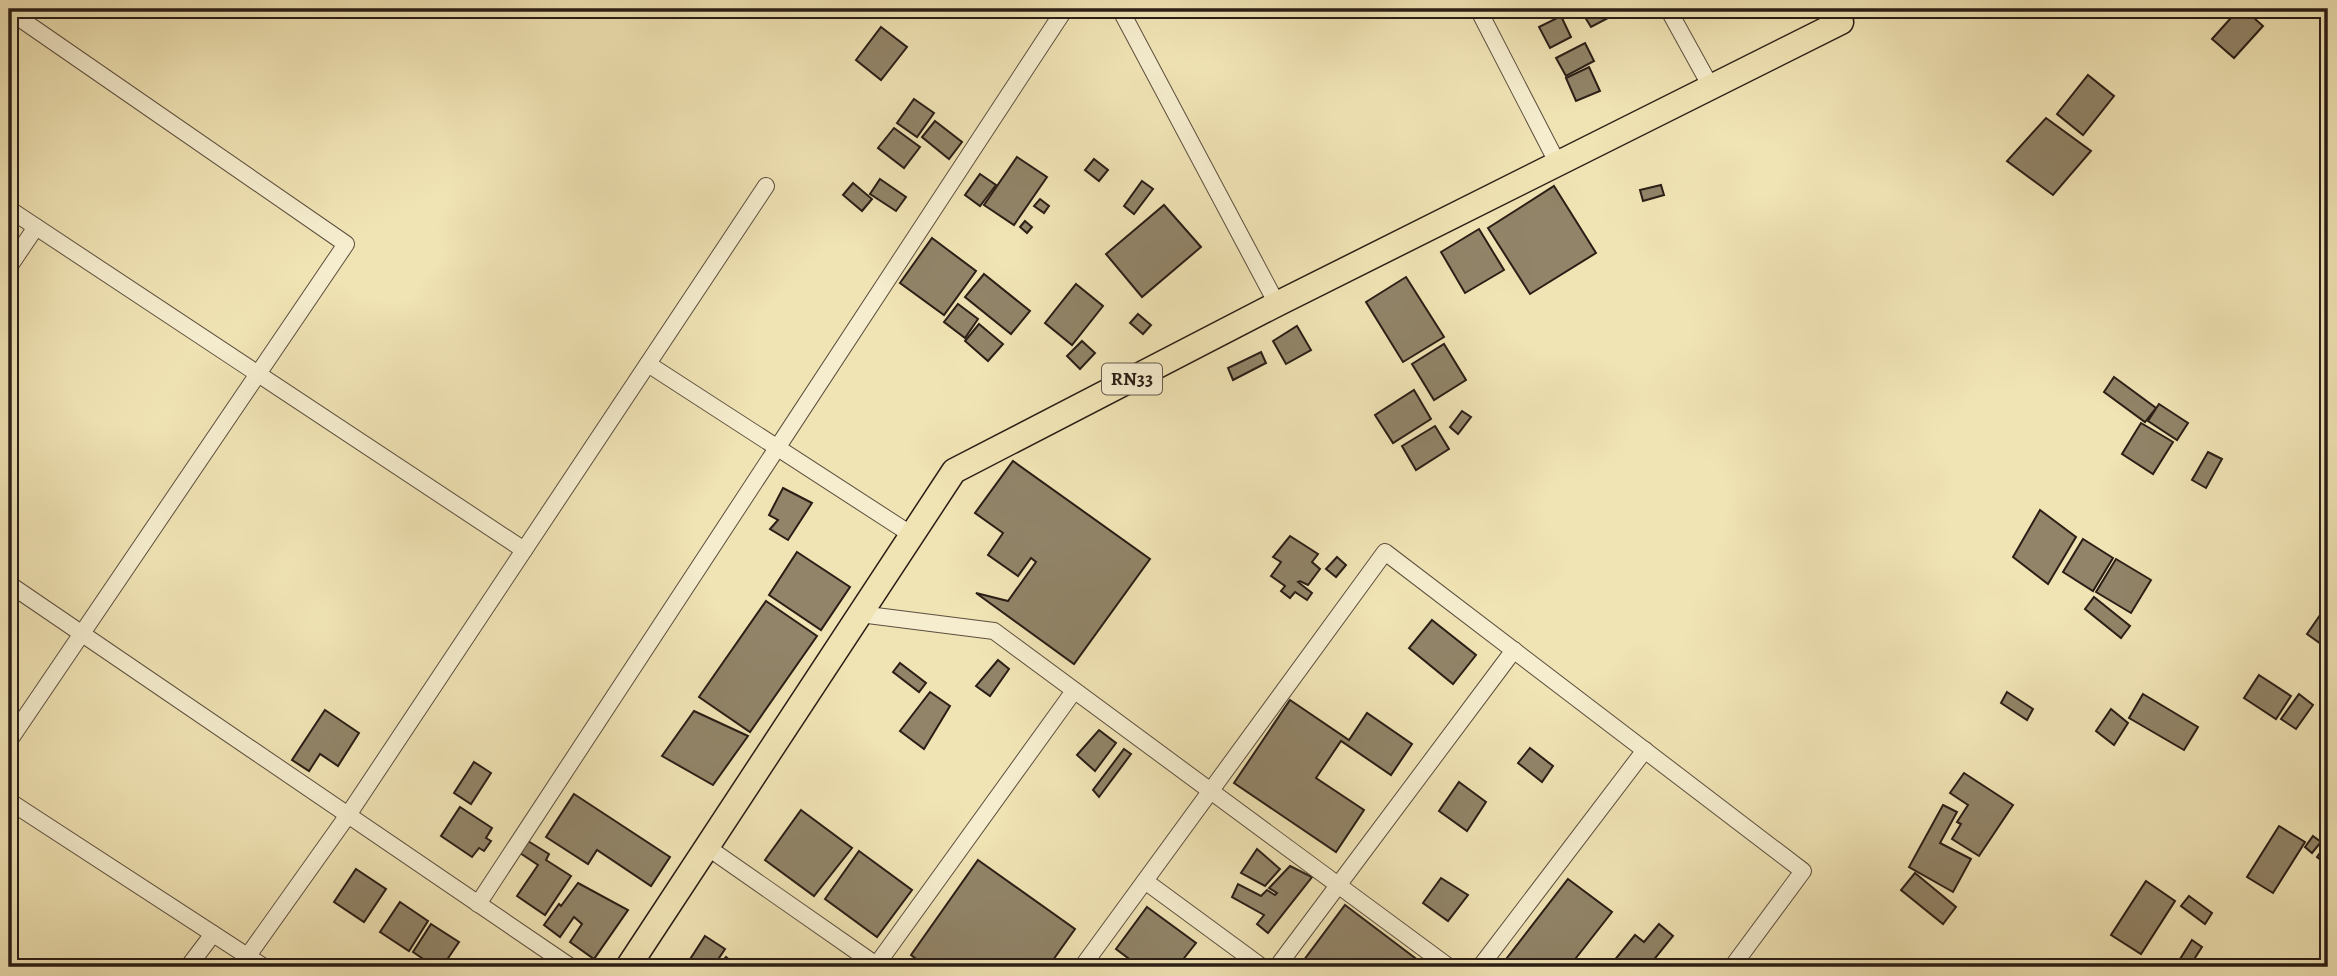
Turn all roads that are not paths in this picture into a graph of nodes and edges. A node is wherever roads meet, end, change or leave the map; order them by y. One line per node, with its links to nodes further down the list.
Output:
1 (1065, 9): 16 (street)
2 (1120, 9): 13 (street)
3 (1478, 9): 8 (street)
4 (1668, 9): 7 (street)
5 (9, 11): 15 (street)
6 (1838, 15): 7 (main road, RN33)
7 (1711, 87): 8 (main road, RN33)
8 (1558, 164): 13 (main road, RN33)
9 (766, 186): 14 (street)
10 (9, 209): 11 (street)
11 (36, 227): 12 (street); 15 (street)
12 (9, 267)
13 (1277, 304): 17 (main road, RN33)
14 (648, 364): 16 (street); 18 (street)
15 (258, 373): 18 (street); 21 (street)
16 (777, 448): 17 (street); 32 (street)
17 (912, 535): 20 (main road, RN33)
18 (524, 550): 28 (street)
19 (9, 584): 21 (street)
20 (860, 614): 23 (street); 29 (main road, RN33)
21 (82, 633): 24 (street); 28 (street)
22 (1514, 650): 25 (street); 26 (street); 31 (street)
23 (1074, 691): 26 (street); 39 (street)
24 (9, 741)
25 (1645, 750): 44 (street); 45 (street)
26 (1211, 791): 30 (street); 31 (street)
27 (9, 801): 33 (street)
28 (348, 815): 32 (street); 34 (street)
29 (706, 847): 38 (main road, RN33); 39 (street)
30 (1145, 881): 40 (street); 41 (street)
31 (1338, 885): 42 (street); 43 (street)
32 (478, 904): 37 (street)
33 (213, 934): 34 (street); 35 (street)
34 (247, 957): 36 (street)
35 (188, 967)
36 (264, 967)
37 (571, 967)
38 (628, 967)
39 (877, 967)
40 (1082, 967)
41 (1262, 967)
42 (1277, 967)
43 (1449, 967)
44 (1480, 967)
45 (1732, 967)

